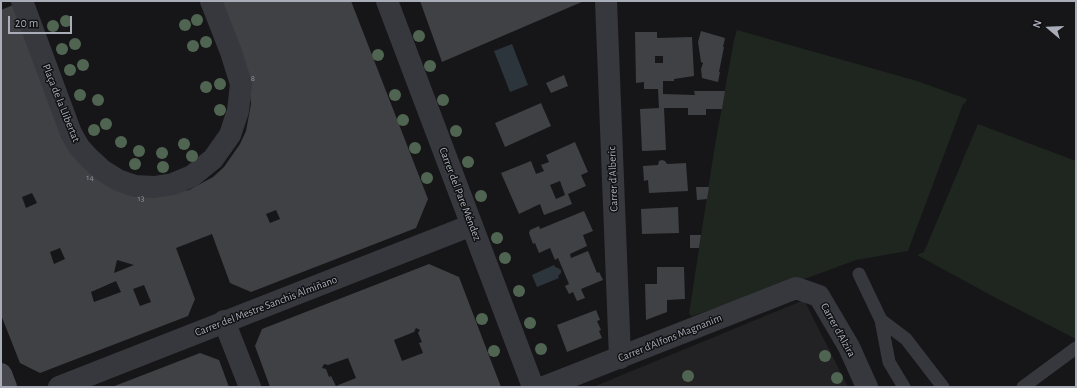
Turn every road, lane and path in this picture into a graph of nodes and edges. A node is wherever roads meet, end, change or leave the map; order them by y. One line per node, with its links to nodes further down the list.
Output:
1 (22, 1): 2 (street, Plaça de la Llibertat)
2 (211, 1)
3 (387, 1): 5 (street, Carrer del Pare Méndez)
4 (606, 1): 11 (street, Carrer d'Alberic)
5 (472, 225): 9 (street, Carrer del Mestre Sanchis Almiñano); 16 (street, Carrer del Pare Méndez)
6 (859, 274): 8 (lane)
7 (796, 288): 11 (street, Carrer d'Alfons Magnanim); 18 (street, Carrer d'Alzira)
8 (881, 320): 19 (lane); 20 (lane)
9 (224, 322): 14 (street, Carrer del Mestre Sanchis Almiñano); 15 (street)
10 (1076, 348): 21 (lane)
11 (620, 358): 17 (street, Carrer d'Alfons Magnanim)
12 (1, 374): 13 (street)
13 (6, 387)
14 (59, 387)
15 (250, 387)
16 (533, 387)
17 (544, 387)
18 (867, 387)
19 (904, 387)
20 (943, 387)
21 (1023, 387)

